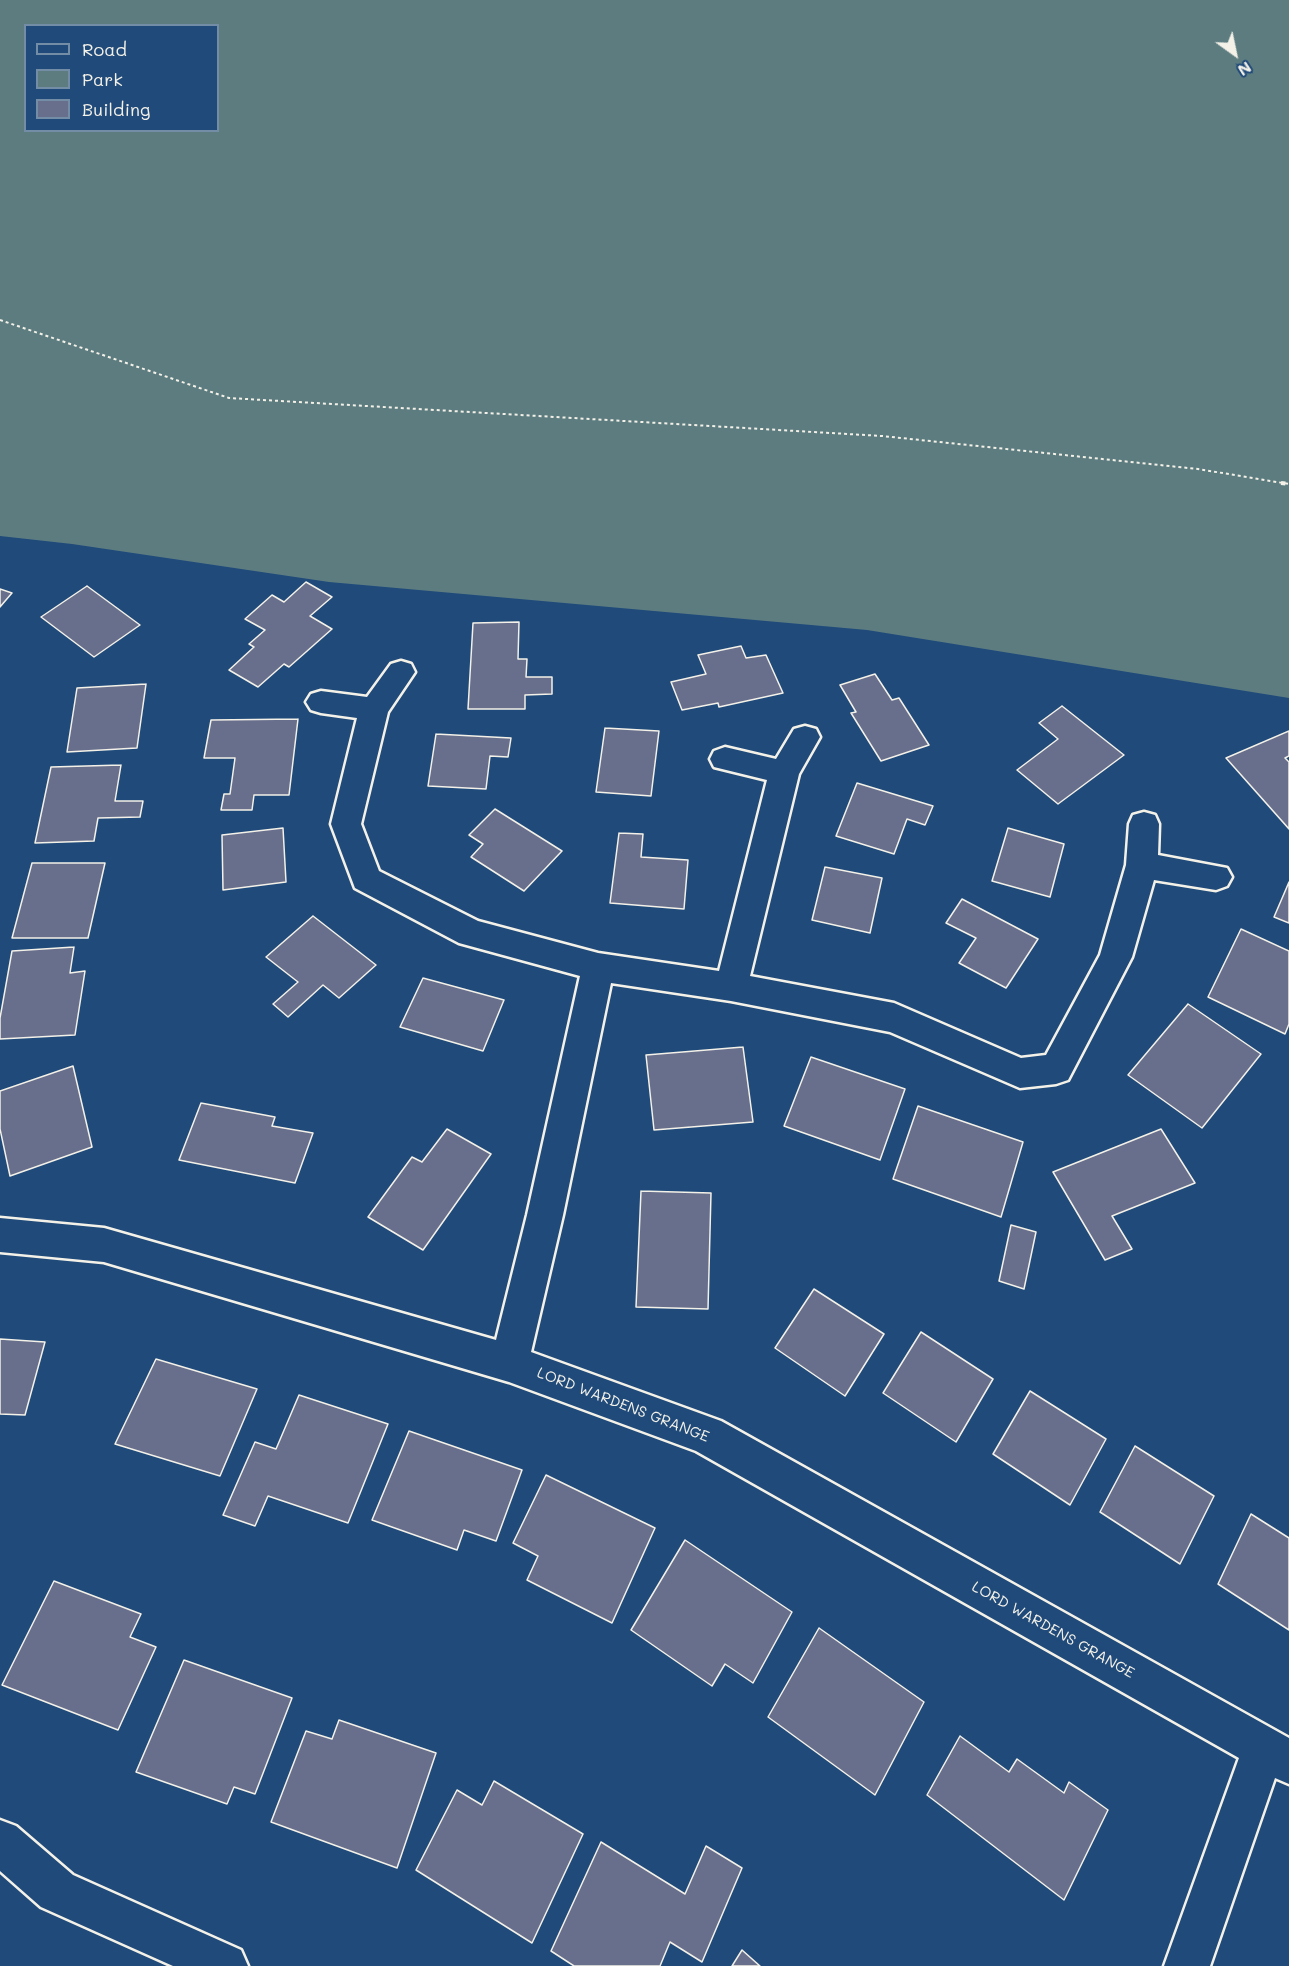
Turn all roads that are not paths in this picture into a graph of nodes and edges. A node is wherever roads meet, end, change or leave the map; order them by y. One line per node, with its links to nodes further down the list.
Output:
1 (401, 672): 3 (street)
2 (321, 702): 3 (street)
3 (374, 708): 10 (street)
4 (805, 736): 6 (street)
5 (725, 759): 6 (street)
6 (784, 772): 11 (street)
7 (1144, 824): 8 (street)
8 (1142, 865): 9 (street); 11 (street)
9 (1216, 877)
10 (598, 967): 11 (street); 13 (street)
11 (731, 987)
12 (0, 1235): 13 (street, LORD WARDENS GRANGE)
13 (509, 1363): 14 (street, LORD WARDENS GRANGE)
14 (1276, 1756): 17 (street)
15 (0, 1842): 16 (street)
16 (219, 1965)
17 (1187, 1966)

